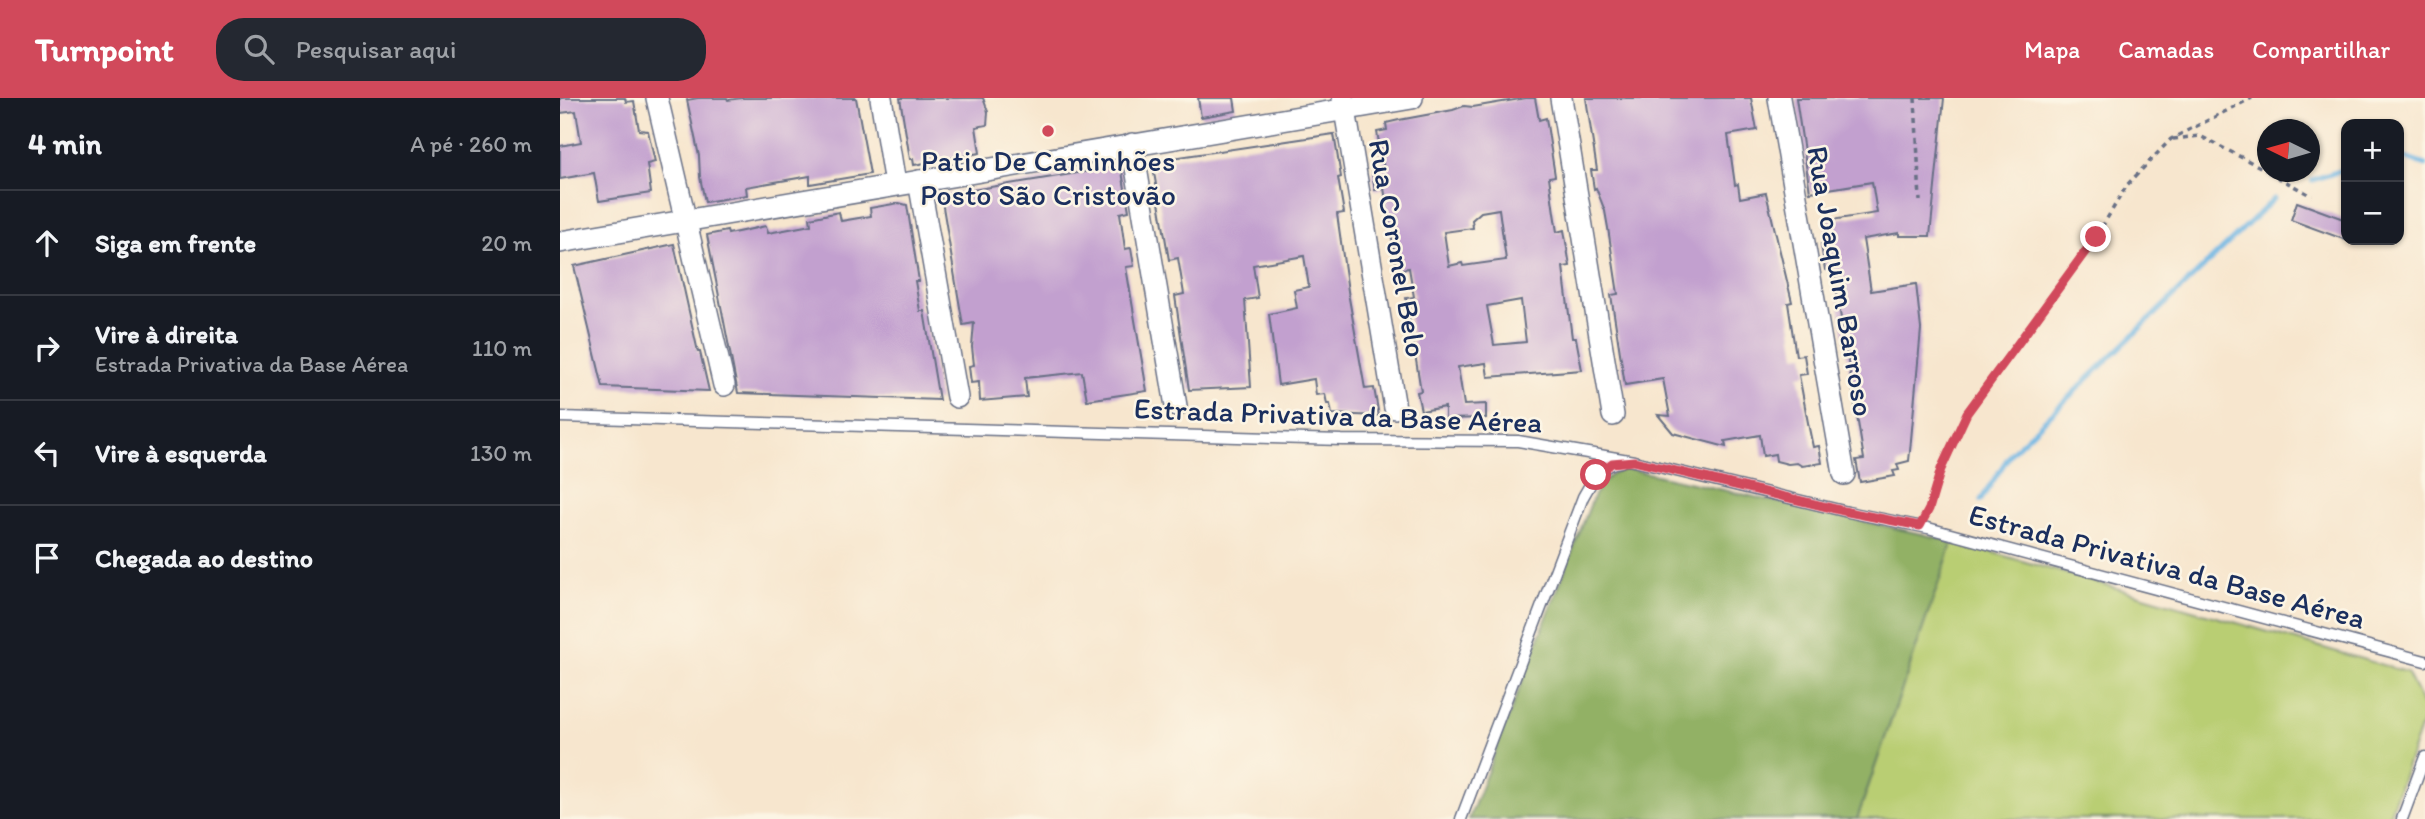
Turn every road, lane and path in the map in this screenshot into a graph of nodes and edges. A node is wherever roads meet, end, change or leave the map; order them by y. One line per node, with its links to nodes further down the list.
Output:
1 (657, 98): 17 (street)
2 (881, 98): 14 (street)
3 (1412, 98): 8 (street)
4 (1561, 98): 23 (street)
5 (1779, 98): 26 (street, Rua Joaquim Barroso)
6 (1915, 98): 16 (path)
7 (2252, 98): 9 (path)
8 (1344, 104): 10 (street); 22 (street, Rua Coronel Belo)
9 (2171, 139): 11 (path); 27 (path)
10 (1132, 144): 12 (street); 21 (street)
11 (2257, 165)
12 (919, 181): 14 (street); 20 (street)
13 (2287, 182): 15 (path)
14 (895, 184): 17 (street)
15 (2312, 196)
16 (1920, 201)
17 (685, 221): 18 (street); 19 (street)
18 (560, 242)
19 (724, 385)
20 (957, 397)
21 (1177, 406)
22 (1395, 408)
23 (1613, 415)
24 (560, 417): 25 (lane, Estrada Privativa da Base Aérea)
25 (1634, 461): 27 (lane, Estrada Privativa da Base Aérea); 30 (lane)
26 (1844, 474)
27 (1920, 526): 28 (lane, Estrada Privativa da Base Aérea)
28 (2425, 661)
29 (2425, 757): 31 (lane)
30 (1461, 819)
31 (2403, 819)

